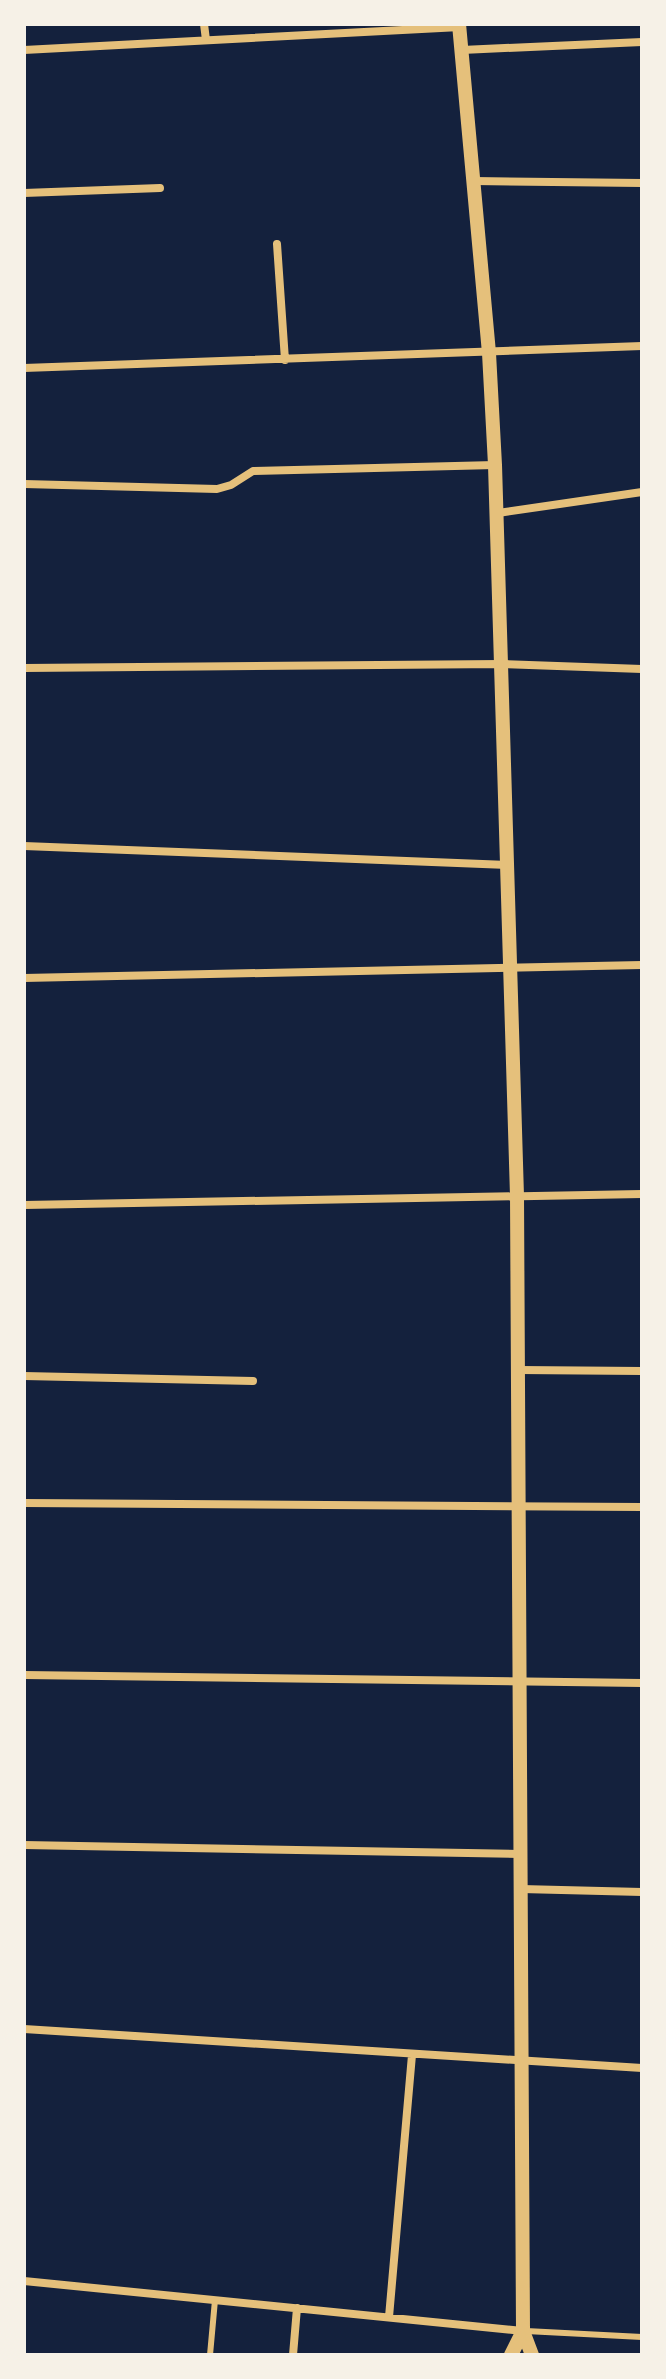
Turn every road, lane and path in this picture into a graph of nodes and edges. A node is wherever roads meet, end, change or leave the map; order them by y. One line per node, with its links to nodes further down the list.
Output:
1 (204, 24): 3 (street)
2 (460, 26): 3 (street); 6 (street)
3 (206, 40): 5 (street)
4 (642, 42): 6 (street)
5 (24, 50)
6 (462, 50): 7 (street)
7 (474, 181): 8 (street); 13 (street)
8 (642, 183)
9 (160, 188): 10 (street)
10 (24, 193)
11 (277, 244): 14 (street)
12 (642, 346): 13 (street)
13 (489, 353): 14 (street); 16 (street)
14 (285, 360): 15 (street)
15 (24, 368)
16 (495, 465): 17 (street); 19 (street)
17 (24, 484)
18 (642, 492): 19 (street)
19 (498, 513): 20 (street)
20 (502, 664): 21 (street); 22 (street); 24 (street)
21 (24, 668)
22 (642, 669)
23 (24, 846): 24 (street)
24 (508, 865): 26 (street)
25 (642, 965): 26 (street)
26 (510, 966): 27 (street); 29 (street)
27 (24, 978)
28 (642, 1194): 29 (street)
29 (517, 1196): 30 (street); 31 (street)
30 (24, 1205)
31 (519, 1370): 32 (street); 36 (street)
32 (642, 1371)
33 (24, 1376): 34 (street)
34 (253, 1381)
35 (24, 1503): 36 (street)
36 (519, 1506): 37 (street); 39 (street)
37 (642, 1507)
38 (24, 1675): 39 (street)
39 (520, 1683): 40 (street); 42 (street)
40 (642, 1683)
41 (24, 1845): 42 (street)
42 (520, 1854): 43 (street)
43 (521, 1889): 44 (street); 47 (street)
44 (642, 1892)
45 (24, 2029): 46 (street)
46 (412, 2055): 47 (street); 52 (street)
47 (521, 2062): 48 (street); 53 (street)
48 (642, 2068)
49 (24, 2281): 50 (street)
50 (215, 2300): 51 (street); 55 (lane)
51 (297, 2308): 52 (street); 56 (street)
52 (389, 2317): 53 (street)
53 (523, 2331): 54 (lane); 57 (street); 58 (street)
54 (642, 2337)
55 (210, 2355)
56 (293, 2355)
57 (511, 2355)
58 (532, 2355)

